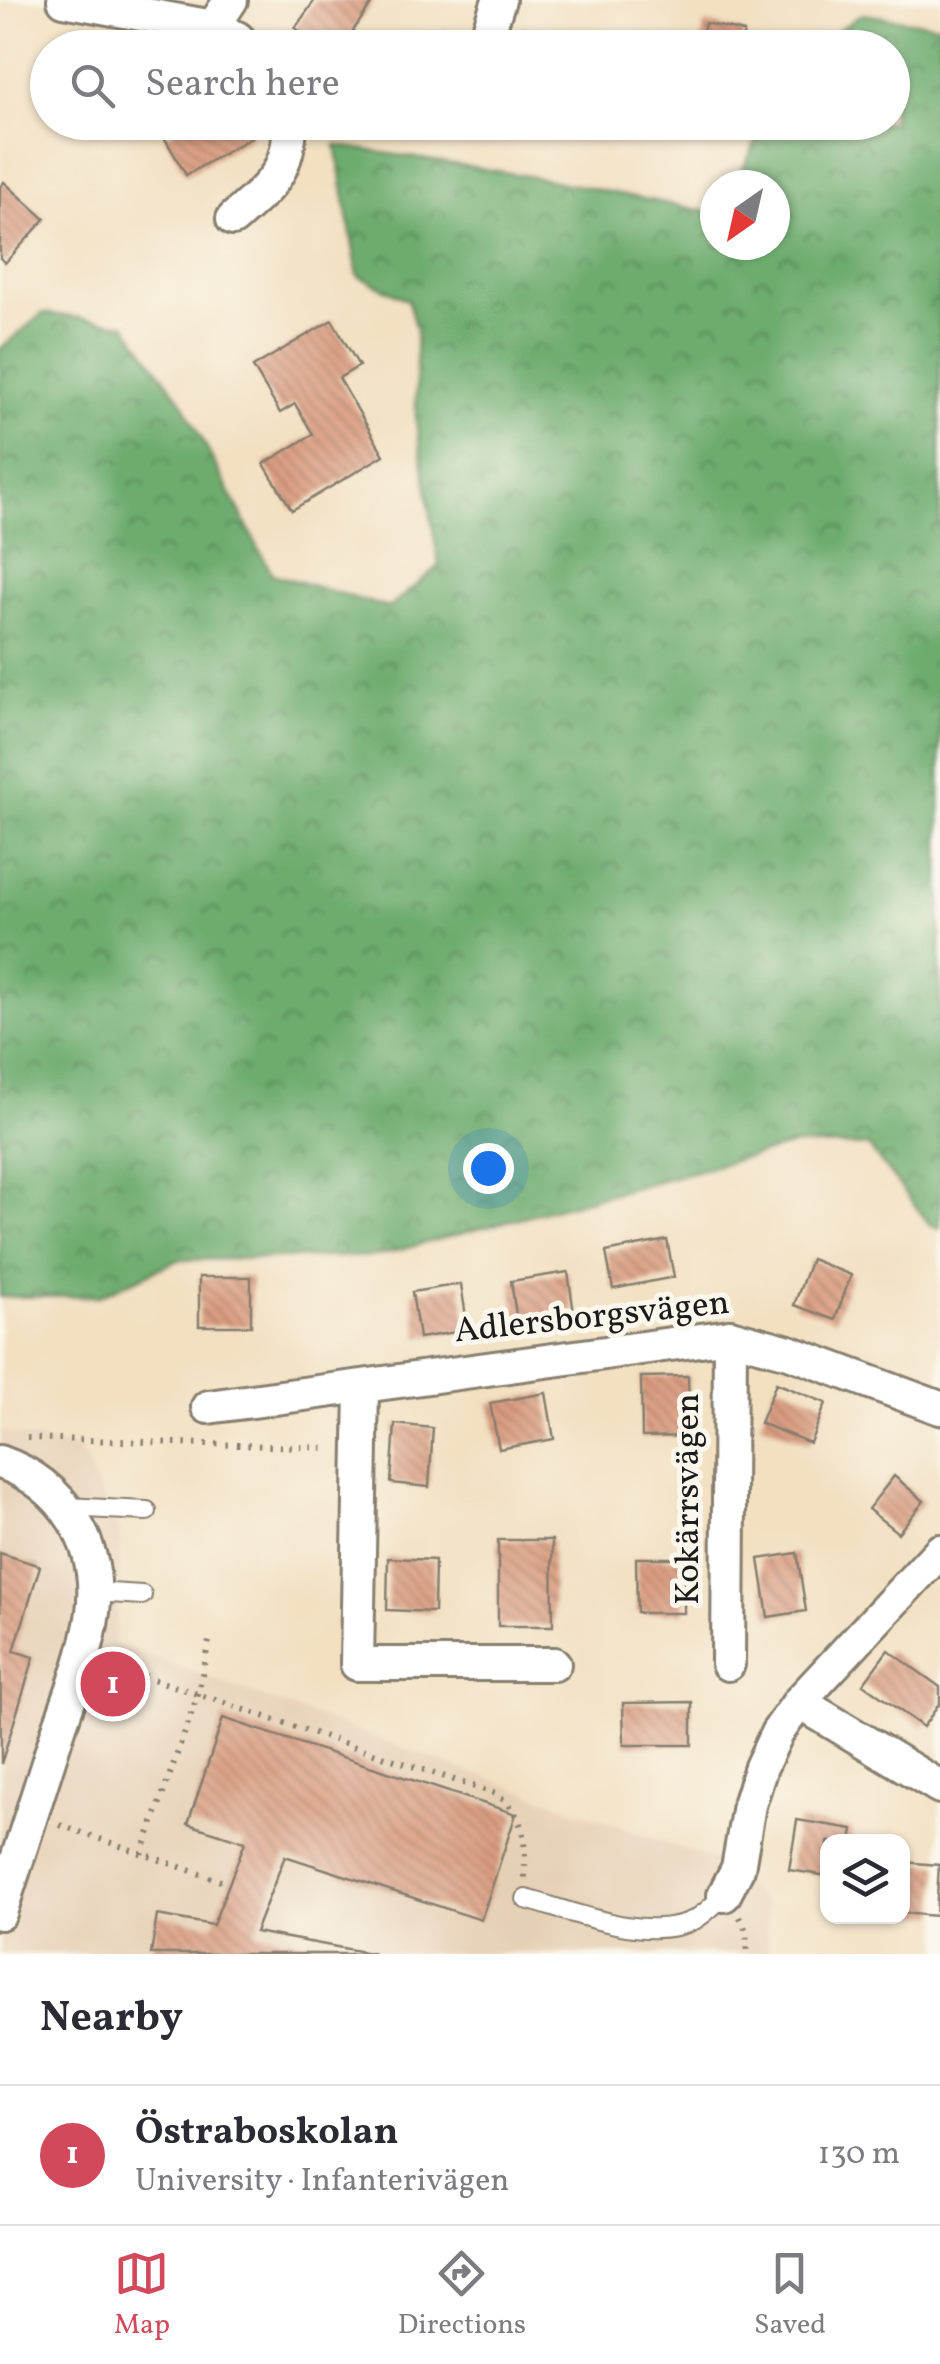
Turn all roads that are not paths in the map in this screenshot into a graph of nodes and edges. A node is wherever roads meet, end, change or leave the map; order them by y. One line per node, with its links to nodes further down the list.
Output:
1 (64, 0): 3 (street)
2 (500, 0): 4 (street)
3 (222, 13)
4 (489, 30)
5 (290, 140): 6 (street)
6 (232, 219)
7 (730, 1336): 8 (street, Adlersborgsvägen); 10 (street, Adlersborgsvägen); 18 (street, Kokärrsvägen)
8 (362, 1387): 9 (street, Adlersborgsvägen); 17 (street)
9 (208, 1407)
10 (940, 1408)
11 (10, 1450): 12 (street)
12 (65, 1507): 13 (lane); 15 (street)
13 (147, 1511)
14 (940, 1551): 19 (street)
15 (94, 1592): 16 (lane); 23 (street)
16 (142, 1595)
17 (554, 1664)
18 (728, 1664)
19 (800, 1702): 20 (street); 21 (street)
20 (940, 1787)
21 (724, 1894): 22 (lane)
22 (526, 1899)
23 (0, 1913)

